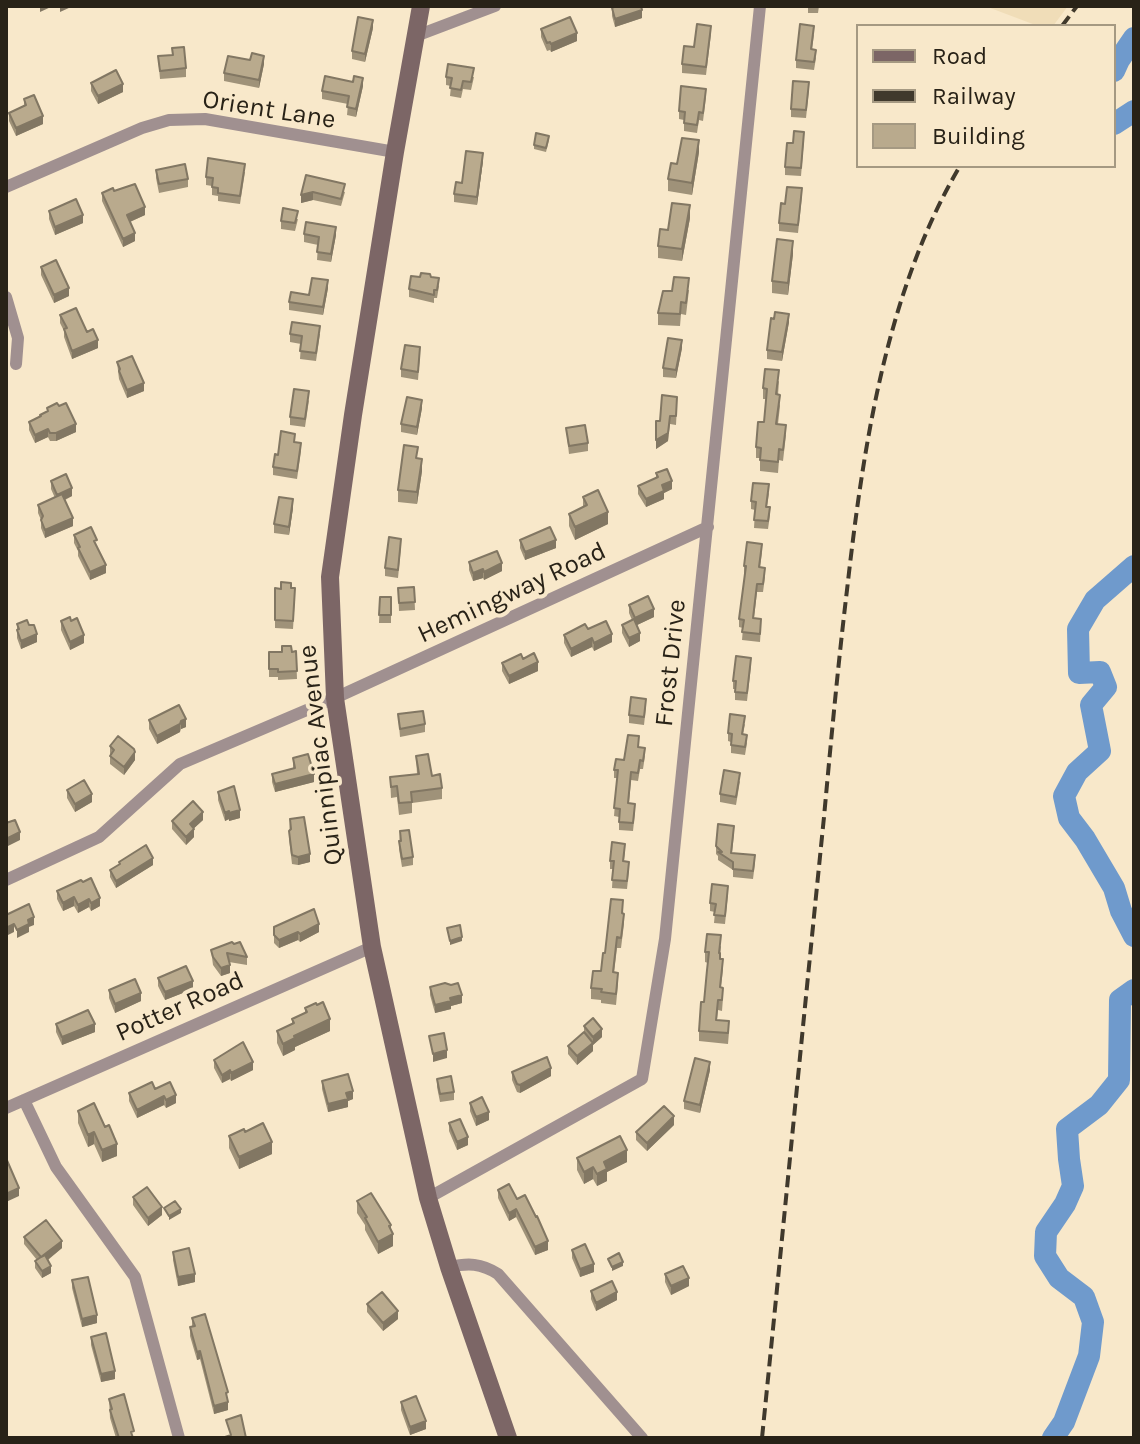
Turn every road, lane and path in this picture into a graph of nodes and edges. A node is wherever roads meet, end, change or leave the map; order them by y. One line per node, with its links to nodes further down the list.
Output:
1 (421, 6): 4 (main road, Quinnipiac Avenue)
2 (495, 6): 4 (street)
3 (760, 6): 9 (street, Frost Drive)
4 (416, 36): 5 (main road, Quinnipiac Avenue)
5 (395, 152): 6 (street, Orient Lane); 10 (main road, Quinnipiac Avenue)
6 (6, 187)
7 (6, 297): 8 (street)
8 (16, 364)
9 (708, 527): 10 (street, Hemingway Road); 15 (street, Frost Drive)
10 (335, 698): 11 (street, Hemingway Road); 12 (main road, Quinnipiac Avenue)
11 (6, 880)
12 (372, 947): 13 (street, Potter Road); 15 (main road, Quinnipiac Avenue)
13 (24, 1100): 14 (street, Potter Road); 17 (street)
14 (6, 1108)
15 (428, 1198): 16 (main road, Quinnipiac Avenue)
16 (449, 1267): 18 (main road, Quinnipiac Avenue); 19 (street)
17 (179, 1438)
18 (508, 1438)
19 (642, 1438)

